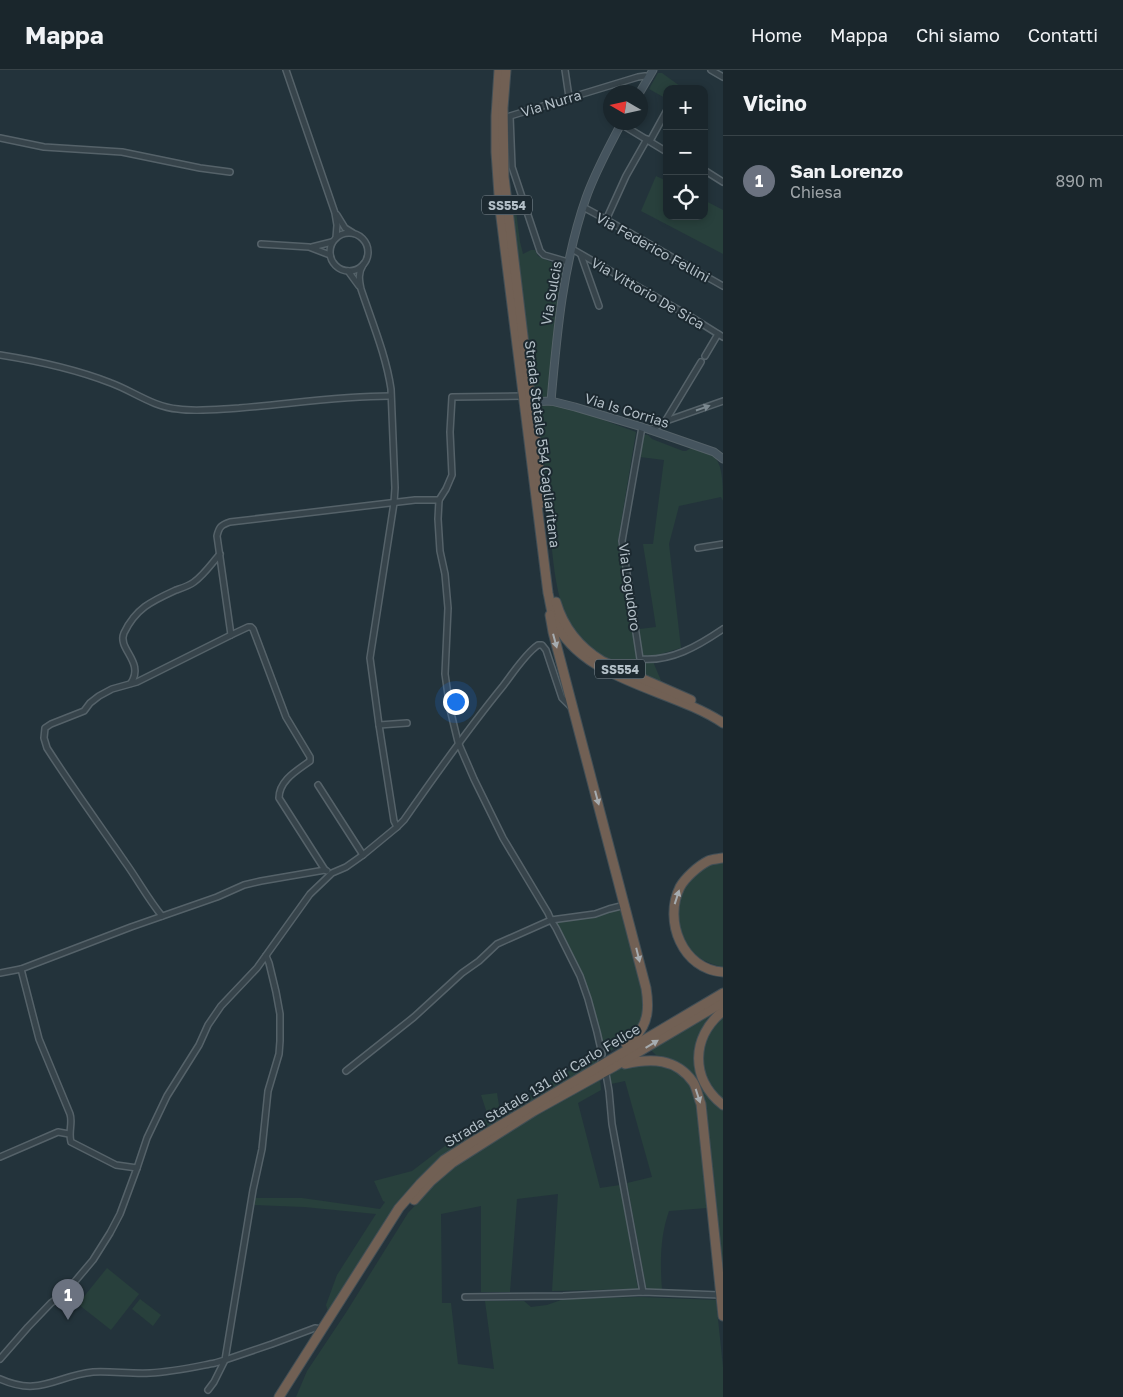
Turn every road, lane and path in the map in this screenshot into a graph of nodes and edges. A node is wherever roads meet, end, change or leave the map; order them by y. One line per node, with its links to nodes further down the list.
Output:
1 (286, 70): 20 (street)
2 (565, 70): 9 (street)
3 (653, 70): 6 (street)
4 (711, 70): 7 (street)
5 (505, 71): 42 (highway, Strada Statale 554 Cagliaritana / SS554)
6 (649, 77): 8 (street); 9 (street, Via Nurra)
7 (723, 78)
8 (644, 85)
9 (569, 97): 29 (street, Via Nurra)
10 (663, 116): 14 (street)
11 (619, 130): 19 (street, Via Sulcis)
12 (633, 130): 14 (street)
13 (0, 138): 16 (street)
14 (648, 140): 15 (street); 21 (street)
15 (663, 149)
16 (230, 172)
17 (708, 173): 18 (street)
18 (723, 182)
19 (583, 207): 21 (street, Via Federico Fellini); 26 (street, Via Sulcis)
20 (335, 213): 22 (street); 23 (street)
21 (606, 220): 32 (street, Via Federico Fellini)
22 (353, 233): 23 (street); 30 (street)
23 (334, 240): 25 (street); 27 (street)
24 (261, 244): 25 (street)
25 (309, 247): 27 (street)
26 (572, 249): 28 (street, Via Vittorio De Sica); 29 (street, Via Sulcis)
27 (330, 254): 31 (street)
28 (581, 254): 34 (street); 37 (street, Via Vittorio De Sica)
29 (568, 262): 43 (street, Via Sulcis)
30 (363, 265): 31 (street); 33 (street)
31 (348, 271): 33 (street)
32 (723, 286)
33 (361, 289): 41 (street)
34 (597, 299): 35 (street); 36 (street)
35 (590, 302)
36 (599, 306)
37 (721, 336): 39 (street)
38 (0, 355): 41 (street)
39 (705, 356)
40 (701, 362): 45 (street)
41 (390, 396): 52 (street)
42 (527, 399): 43 (street, Via Is Corrias); 51 (street); 56 (highway, Strada Statale 554 Cagliaritana / SS554); 61 (highway, Strada Statale 554 Cagliaritana / SS554)
43 (550, 401): 46 (street, Via Is Corrias)
44 (723, 401): 45 (street, one-way to 44)
45 (666, 421): 47 (street)
46 (642, 427): 47 (street, Via Is Corrias); 57 (street, Via Logudoro)
47 (650, 430): 49 (street, Via Is Corrias)
48 (723, 450): 49 (street)
49 (714, 452): 50 (street, Via Is Corrias)
50 (723, 459)
51 (439, 500): 52 (street); 64 (street)
52 (394, 504): 55 (street); 63 (street)
53 (723, 544): 54 (street)
54 (698, 548)
55 (220, 554): 58 (street); 59 (street)
56 (548, 593): 60 (highway, one-way to 60); 61 (highway, Strada Statale 554 Cagliaritana / SS554)
57 (723, 629)
58 (231, 635): 59 (street); 69 (street)
59 (131, 683): 72 (street)
60 (574, 709): 64 (street); 71 (highway, one-way to 71)
61 (723, 717)
62 (406, 723): 63 (street)
63 (378, 725): 66 (street)
64 (458, 742): 66 (street); 73 (street)
65 (318, 785): 67 (street)
66 (397, 827): 67 (street)
67 (362, 854): 70 (street)
68 (723, 858): 76 (highway, one-way to 68)
69 (325, 870): 70 (street); 72 (street)
70 (332, 873): 74 (street)
71 (625, 905): 73 (street); 81 (highway, one-way to 81)
72 (162, 916): 75 (street)
73 (551, 920): 82 (street); 84 (street)
74 (266, 956): 89 (street); 96 (street)
75 (21, 970): 77 (street); 87 (street)
76 (723, 972)
77 (0, 973)
78 (723, 993): 81 (highway, Strada Statale 131 dir Carlo Felice)
79 (723, 1002): 83 (highway, Strada Statale 131 dir Carlo Felice, one-way to 79)
80 (723, 1011): 86 (highway)
81 (620, 1053): 94 (highway, Strada Statale 131 dir Carlo Felice)
82 (601, 1060)
83 (615, 1066): 91 (highway, one-way to 91); 100 (highway, Strada Statale 131 dir Carlo Felice)
84 (346, 1071)
85 (606, 1074): 90 (street)
86 (723, 1105)
87 (69, 1134): 88 (street); 89 (street)
88 (0, 1157)
89 (137, 1168): 95 (street)
90 (643, 1292): 91 (street); 92 (street)
91 (720, 1295): 93 (highway)
92 (465, 1297)
93 (723, 1316)
94 (322, 1329): 96 (street); 99 (highway, Strada Statale 131 dir Carlo Felice)
95 (0, 1359)
96 (225, 1360): 97 (street); 98 (street)
97 (0, 1379)
98 (208, 1390)
99 (279, 1397)
100 (286, 1397)

